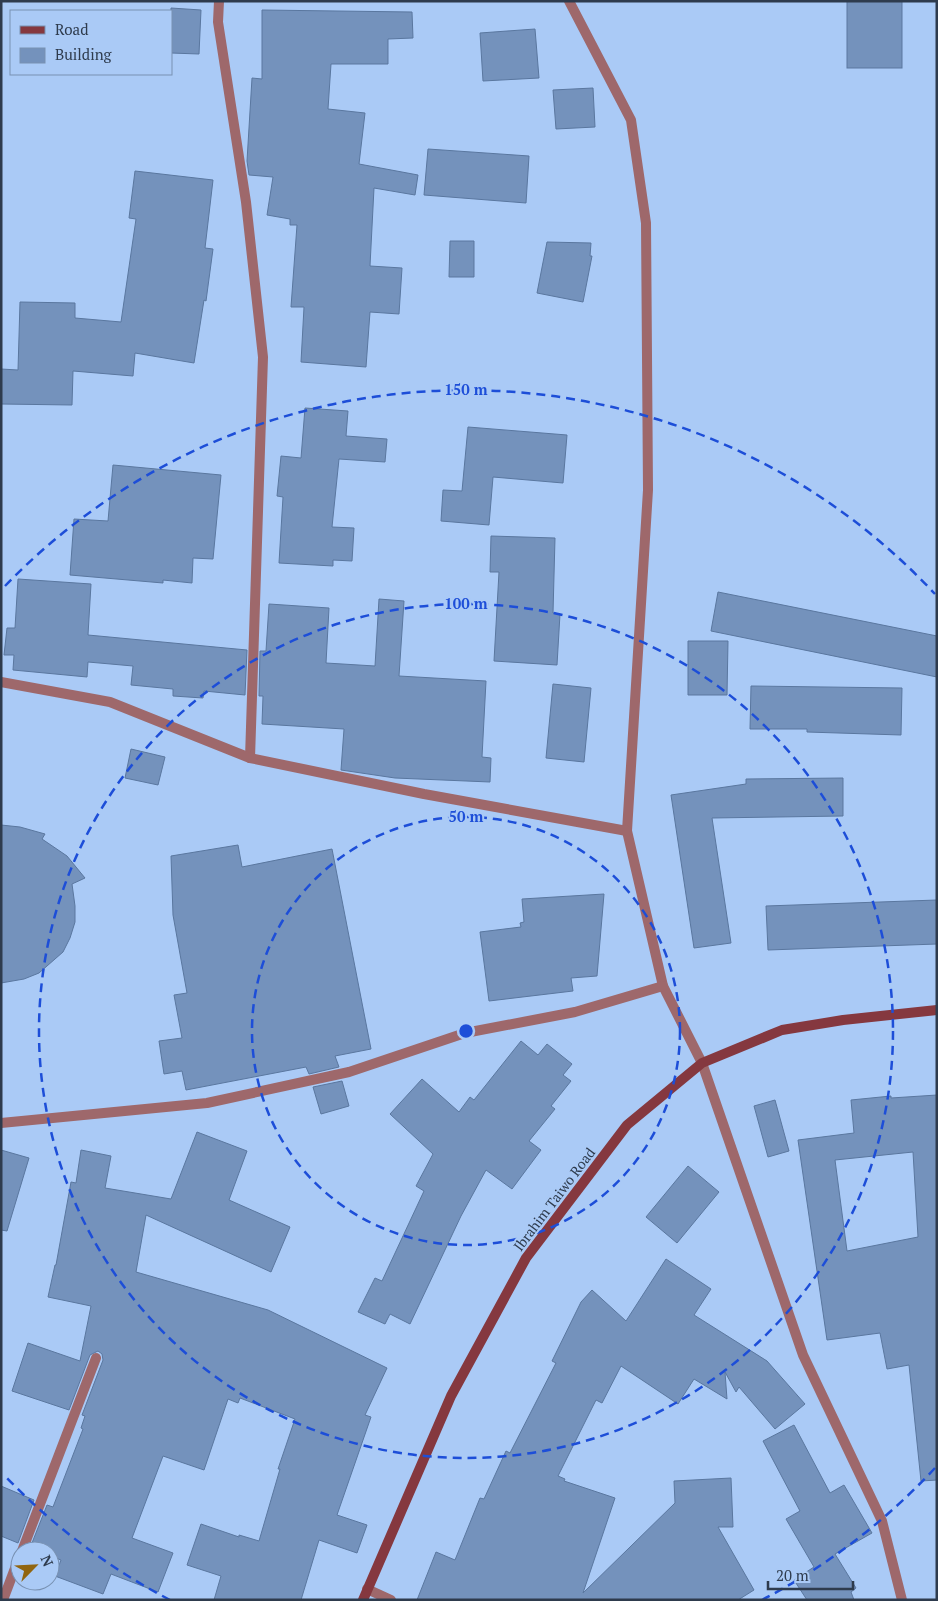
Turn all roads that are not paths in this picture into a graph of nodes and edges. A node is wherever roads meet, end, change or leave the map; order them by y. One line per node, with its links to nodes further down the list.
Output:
1 (219, 1): 4 (street)
2 (569, 1): 5 (street)
3 (1, 682): 4 (street)
4 (250, 758): 5 (street)
5 (627, 831): 6 (street)
6 (663, 986): 8 (street); 9 (street)
7 (937, 1010): 8 (main road, Ibrahim Taiwo Road)
8 (702, 1063): 13 (main road, Ibrahim Taiwo Road); 17 (street)
9 (1, 1123)
10 (96, 1358): 11 (street)
11 (26, 1541)
12 (10, 1581): 14 (street)
13 (367, 1589): 15 (main road, Ibrahim Taiwo Road); 16 (street)
14 (3, 1600)
15 (363, 1600)
16 (391, 1600)
17 (902, 1600)

